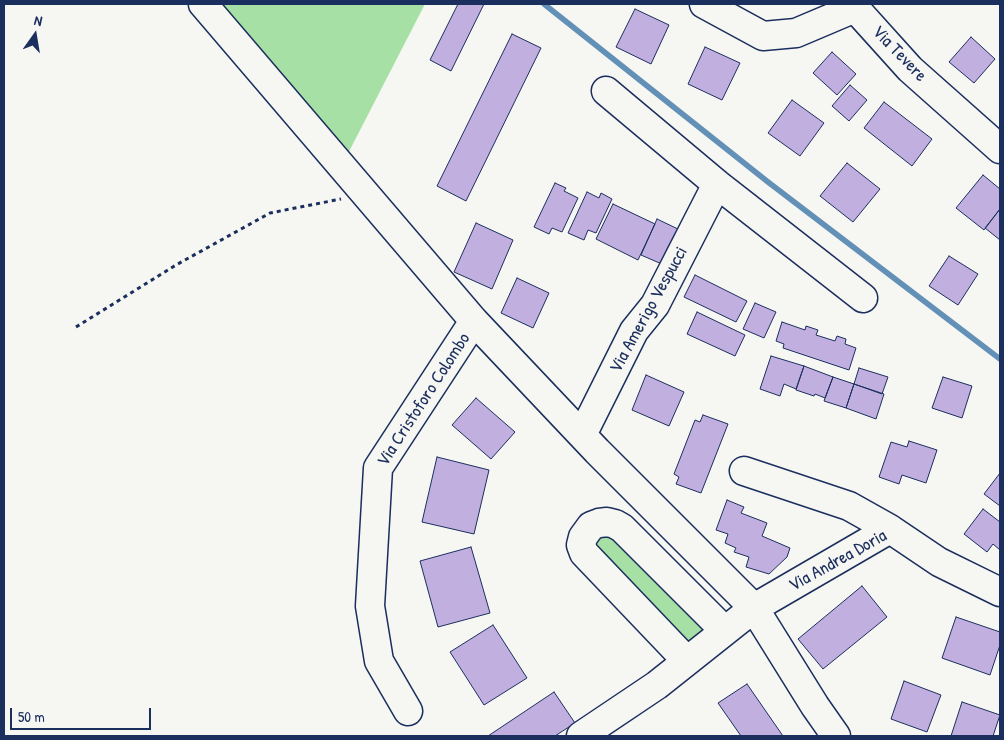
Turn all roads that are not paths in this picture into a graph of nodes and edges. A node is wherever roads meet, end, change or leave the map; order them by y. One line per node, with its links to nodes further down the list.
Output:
1 (203, 4): 8 (street, Via Cristoforo Colombo)
2 (704, 4): 3 (street, Via Tevere)
3 (855, 6): 5 (street, Via Tevere)
4 (606, 91): 6 (street)
5 (1000, 148)
6 (716, 184): 7 (street); 9 (street, Via Amerigo Vespucci)
7 (863, 298)
8 (474, 321): 9 (street, Via Cristoforo Colombo); 16 (street, Via Cristoforo Colombo)
9 (582, 435): 13 (street, Via Cristoforo Colombo)
10 (744, 471): 11 (street)
11 (890, 529): 12 (street, Via Andrea Doria); 13 (street, Via Andrea Doria)
12 (1000, 592)
13 (754, 608): 14 (street); 18 (street, Via Cristoforo Colombo)
14 (725, 631): 15 (street); 15 (street)
15 (687, 661): 17 (street)
16 (408, 711)
17 (581, 736)
18 (836, 736)

